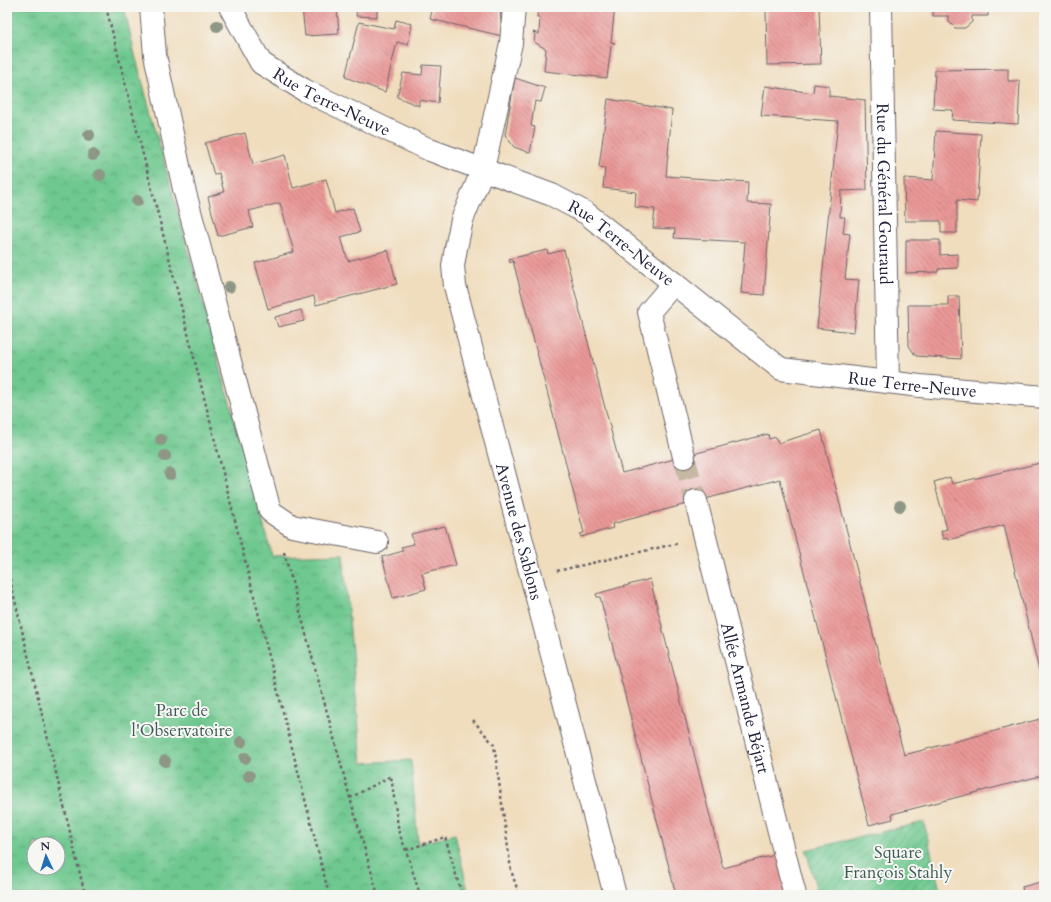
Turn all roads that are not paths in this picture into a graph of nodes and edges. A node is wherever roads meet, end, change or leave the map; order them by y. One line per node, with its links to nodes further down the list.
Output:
1 (151, 7): 11 (street)
2 (230, 7): 5 (street, Rue Terre-Neuve)
3 (514, 7): 5 (street, Avenue des Sablons)
4 (881, 7): 7 (street, Rue du Général Gouraud)
5 (483, 170): 6 (street, Rue Terre-Neuve); 12 (street, Avenue des Sablons)
6 (674, 283): 7 (street, Rue Terre-Neuve); 9 (street)
7 (888, 382): 8 (street, Rue Terre-Neuve)
8 (1044, 397)
9 (684, 456)
10 (696, 501): 13 (street, Allée Armande Béjart)
11 (377, 542)
12 (615, 895)
13 (795, 895)

